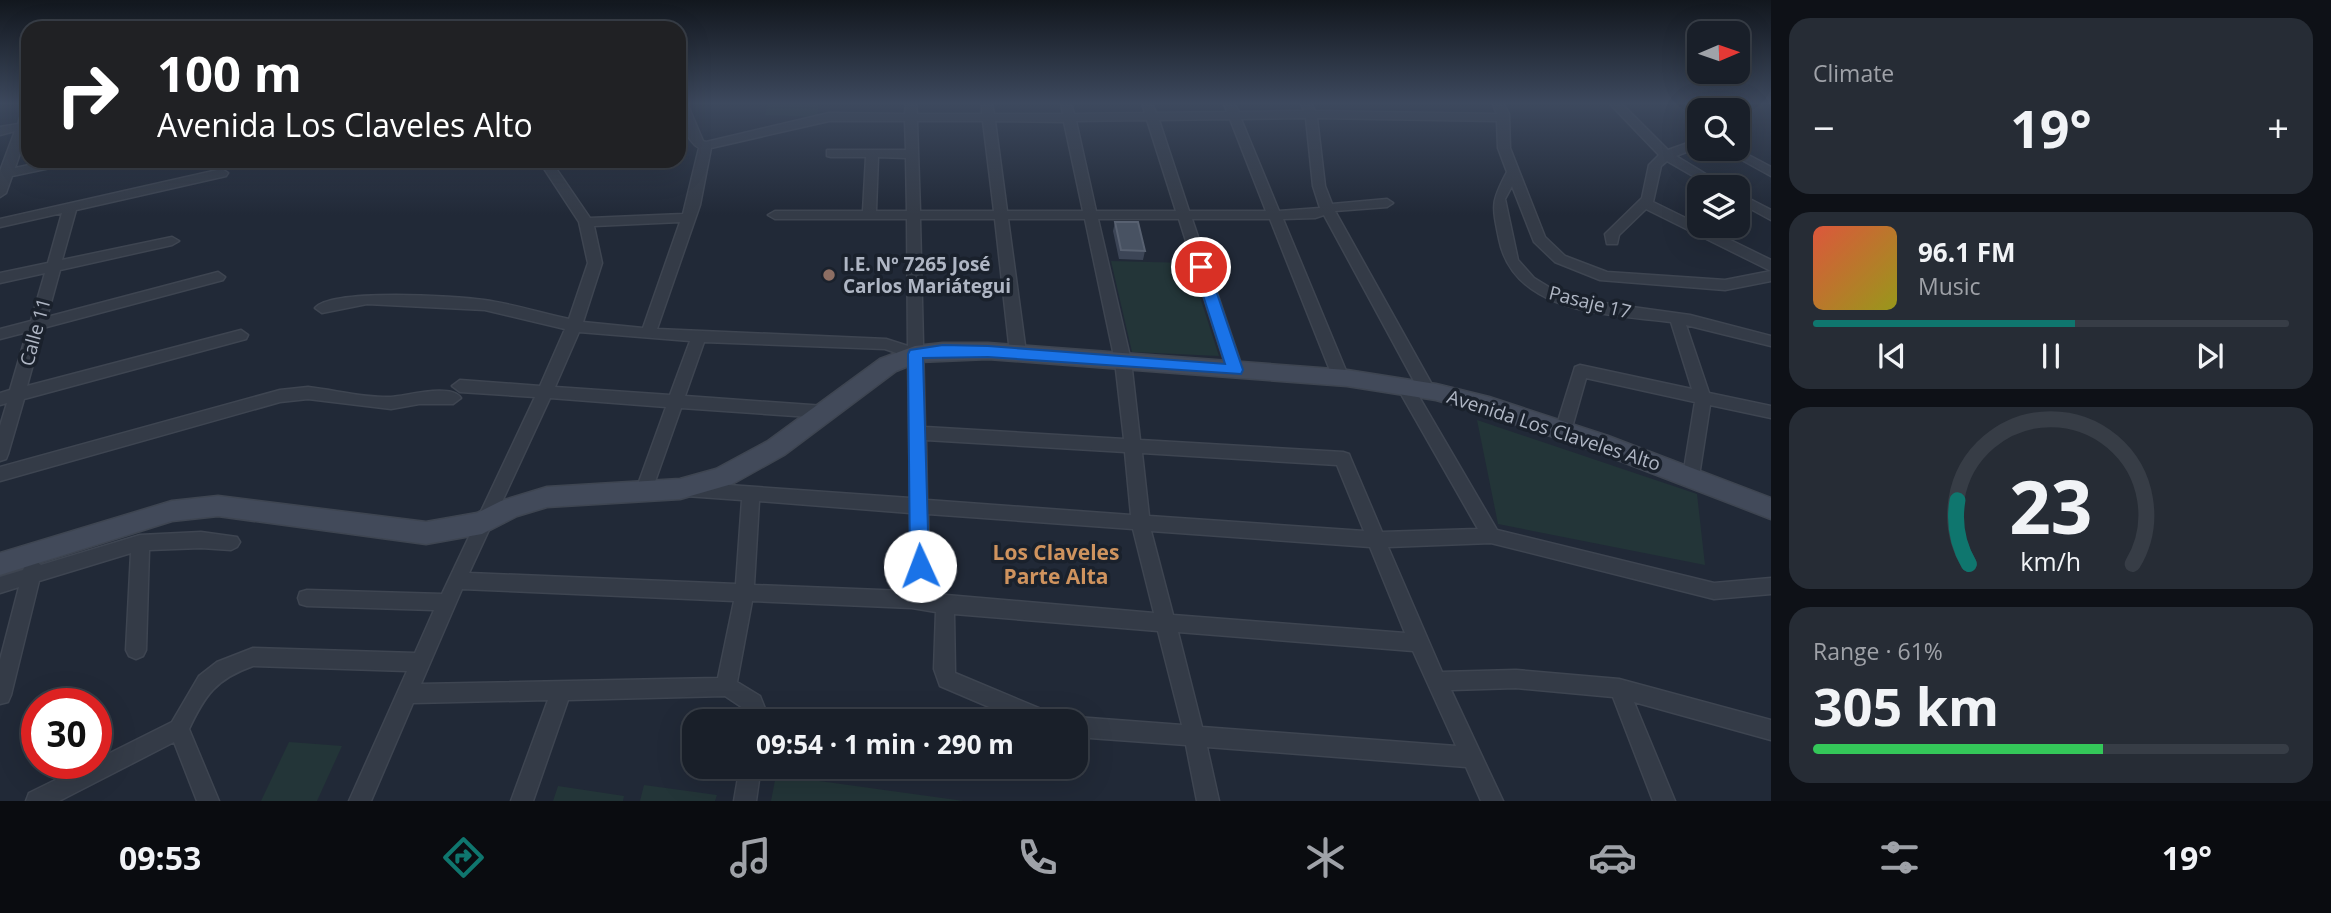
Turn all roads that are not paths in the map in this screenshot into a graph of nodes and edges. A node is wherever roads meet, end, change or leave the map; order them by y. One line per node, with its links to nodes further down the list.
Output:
1 (19, 140): 24 (street)
2 (697, 140): 12 (street)
3 (729, 140): 12 (street)
4 (911, 140): 16 (street)
5 (992, 140): 37 (street)
6 (1075, 140): 38 (street)
7 (1160, 140): 35 (street)
8 (1245, 140): 36 (street)
9 (1313, 140): 30 (street)
10 (1504, 140): 21 (street)
11 (1652, 140): 17 (street)
12 (705, 146): 40 (street)
13 (1687, 147): 17 (street)
14 (831, 153): 15 (street)
15 (872, 153): 16 (street); 33 (street)
16 (911, 154): 34 (street)
17 (1666, 155): 25 (street); 28 (street)
18 (1750, 161): 22 (street)
19 (32, 168): 24 (street)
20 (550, 168): 41 (street)
21 (1513, 172): 47 (street); 51 (street, Pasaje 17)
22 (1771, 172)
23 (222, 173): 31 (street)
24 (3, 174): 26 (street)
25 (1700, 175)
26 (0, 193)
27 (1387, 203): 30 (street)
28 (1645, 203): 44 (street); 45 (street)
29 (1750, 204): 39 (street)
30 (1327, 208): 36 (street); 64 (street)
31 (70, 209): 42 (street); 46 (street, Calle 11)
32 (775, 215): 33 (street)
33 (869, 215): 34 (street)
34 (911, 215): 37 (street); 59 (street)
35 (1184, 215): 36 (street); 38 (street); 62 (street)
36 (1277, 215): 63 (street)
37 (1000, 216): 38 (street); 60 (street)
38 (1091, 216): 61 (street)
39 (1771, 216)
40 (688, 218): 41 (street); 55 (street)
41 (586, 222): 53 (street)
42 (0, 223)
43 (172, 241): 46 (street)
44 (1612, 241)
45 (1771, 266)
46 (52, 267): 49 (street); 52 (street, Calle 11)
47 (1771, 276)
48 (218, 277): 52 (street)
49 (0, 278)
50 (321, 308): 53 (street)
51 (1677, 318): 58 (street, Pasaje 17); 68 (street)
52 (36, 325): 54 (street); 65 (street, Calle 11)
53 (576, 326): 55 (street); 66 (street)
54 (0, 334)
55 (648, 334): 57 (street)
56 (241, 335): 65 (street)
57 (699, 336): 59 (street); 69 (street)
58 (1771, 341)
59 (915, 354): 60 (street, Avenida Los Claveles Alto); 70 (street, Avenida Los Claveles Alto); 73 (street)
60 (1018, 354): 61 (street, Avenida Los Claveles Alto)
61 (1123, 361): 62 (street, Avenida Los Claveles Alto); 74 (street)
62 (1235, 370): 63 (street, Avenida Los Claveles Alto)
63 (1341, 378): 64 (street, Avenida Los Claveles Alto)
64 (1416, 389): 72 (street, Avenida Los Claveles Alto); 85 (street)
65 (18, 394): 67 (street); 75 (street, Calle 11)
66 (544, 394): 69 (street); 76 (street); 83 (street)
67 (0, 399)
68 (1703, 399): 71 (street); 72 (street); 77 (street)
69 (675, 402): 70 (street); 79 (street)
70 (825, 412): 78 (street, Avenida Los Claveles Alto)
71 (1771, 412)
72 (1563, 431): 77 (street, Avenida Los Claveles Alto)
73 (916, 433): 74 (street); 81 (street)
74 (1133, 447): 84 (street); 86 (street)
75 (0, 454)
76 (0, 474)
77 (1692, 476): 82 (street, Avenida Los Claveles Alto)
78 (681, 489): 79 (street, Avenida Los Claveles Alto); 80 (street)
79 (644, 490): 83 (street, Avenida Los Claveles Alto)
80 (751, 494): 81 (street); 95 (street)
81 (918, 507): 84 (street); 97 (street)
82 (1771, 509)
83 (482, 523): 89 (street, Avenida Los Claveles Alto); 92 (street)
84 (1141, 523): 86 (street); 100 (street)
85 (1491, 536): 86 (street); 94 (street)
86 (1378, 540): 101 (street)
87 (231, 542): 88 (street)
88 (140, 543): 89 (street); 102 (street)
89 (65, 554): 91 (street, Avenida Los Claveles Alto)
90 (0, 564): 91 (street, Avenida Los Claveles Alto)
91 (34, 564): 93 (street); 109 (street)
92 (457, 581): 95 (street); 98 (street)
93 (0, 585)
94 (1771, 586)
95 (744, 594): 97 (street); 105 (street)
96 (307, 598): 98 (street)
97 (912, 600): 99 (street)
98 (447, 602): 103 (street)
99 (945, 605): 100 (street); 111 (street)
100 (1165, 622): 101 (street); 115 (street)
101 (1419, 643): 104 (street)
102 (135, 650)
103 (421, 662): 108 (street); 113 (street)
104 (1436, 681): 106 (street); 116 (street)
105 (726, 687): 107 (street); 110 (street)
106 (1619, 688): 114 (street); 125 (street)
107 (562, 690): 108 (street); 121 (street)
108 (407, 694): 120 (street)
109 (1, 695)
110 (758, 709)
111 (1016, 709)
112 (1088, 728): 115 (street)
113 (179, 729): 118 (street); 119 (street)
114 (1771, 730)
115 (1195, 737): 116 (street); 123 (street)
116 (1471, 757): 124 (street)
117 (749, 779): 122 (street)
118 (38, 801)
119 (208, 801)
120 (360, 801)
121 (522, 801)
122 (745, 801)
123 (1208, 801)
124 (1492, 801)
125 (1664, 801)

